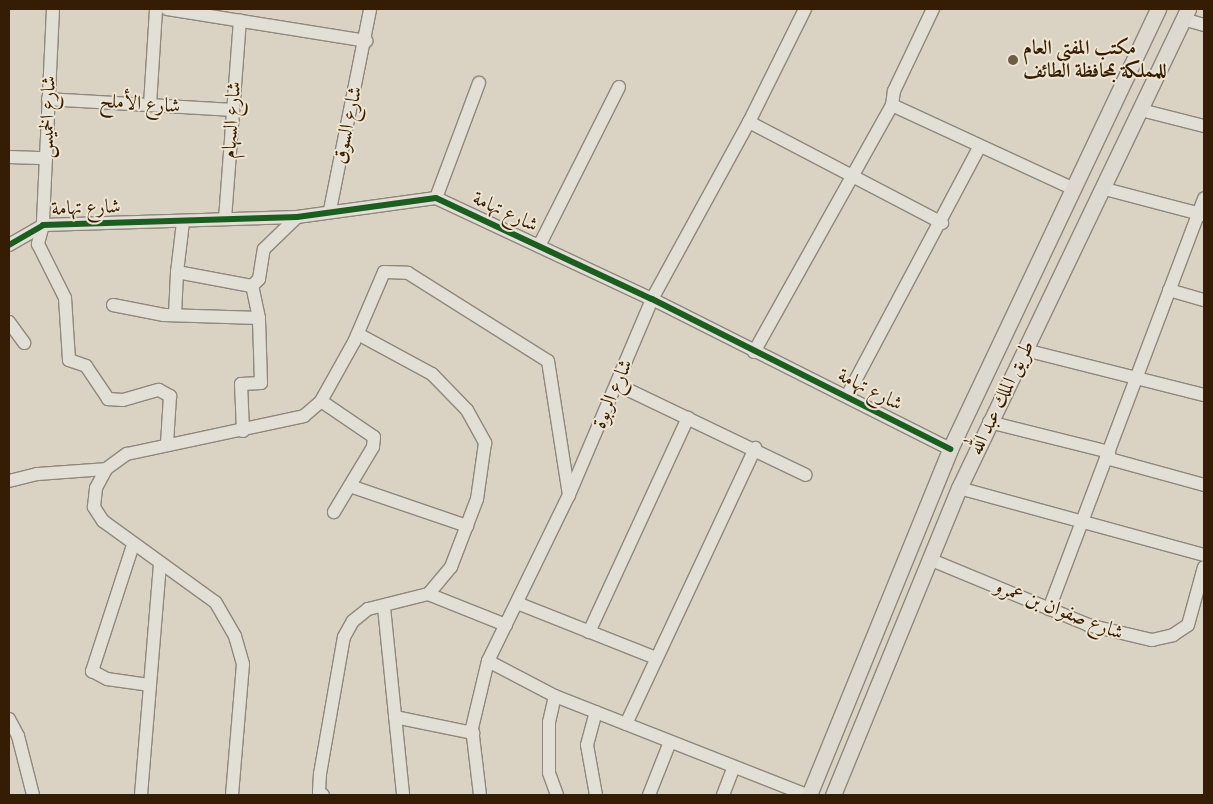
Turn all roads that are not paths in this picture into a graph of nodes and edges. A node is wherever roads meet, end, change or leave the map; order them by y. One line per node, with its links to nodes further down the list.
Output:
1 (52, 9): 14 (street, شارع الخميس)
2 (156, 9): 15 (street)
3 (166, 9): 9 (street)
4 (370, 9): 11 (street, شارع السوق)
5 (805, 9): 19 (street, شارع الربوة)
6 (933, 9): 16 (street)
7 (1158, 9): 25 (main road, طريق الملك عبد الله)
8 (1186, 14): 10 (street); 18 (main road, طريق الملك عبد الله)
9 (240, 21): 11 (street); 17 (street, شارع السهام)
10 (1204, 26)
11 (366, 40): 29 (street, شارع السوق)
12 (479, 83): 27 (street)
13 (619, 87): 37 (street)
14 (48, 99): 15 (street, شارع الأملح); 23 (street, شارع الخميس)
15 (150, 105): 17 (street, شارع الأملح)
16 (892, 105): 21 (street); 24 (street)
17 (232, 110): 32 (street, شارع السهام)
18 (1141, 110): 20 (street); 26 (main road, طريق الملك عبد الله)
19 (749, 122): 24 (street); 41 (street, شارع الربوة)
20 (1204, 126)
21 (979, 148): 25 (street); 34 (street)
22 (9, 157): 23 (street)
23 (46, 158): 35 (street, شارع الخميس)
24 (853, 176): 34 (street); 50 (street)
25 (1072, 188): 61 (main road, طريق الملك عبد الله)
26 (1105, 189): 30 (street); 49 (main road, طريق الملك عبد الله)
27 (436, 198): 29 (street, شارع تهامة); 37 (street, شارع تهامة)
28 (1204, 198): 30 (street)
29 (330, 210): 31 (street, شارع تهامة)
30 (1201, 214): 40 (street)
31 (297, 217): 32 (street, شارع تهامة); 39 (street)
32 (225, 219): 33 (street, شارع تهامة)
33 (183, 222): 35 (street, شارع تهامة); 38 (street)
34 (942, 223): 54 (street)
35 (44, 225): 36 (street, شارع تهامة); 59 (street, شارع الخميس)
36 (9, 245)
37 (539, 246): 41 (street, شارع تهامة)
38 (177, 272): 39 (street); 44 (street)
39 (252, 286): 45 (street)
40 (1169, 290): 42 (street); 51 (street)
41 (652, 299): 50 (street, شارع تهامة); 52 (street, شارع الربوة)
42 (1204, 300)
43 (113, 305): 44 (street)
44 (175, 315): 45 (street)
45 (259, 318): 58 (street)
46 (9, 322): 48 (street)
47 (358, 334): 55 (street); 69 (street); 72 (street)
48 (24, 343)
49 (1025, 350): 51 (street); 57 (main road, طريق الملك عبد الله)
50 (754, 352): 54 (street, شارع تهامة)
51 (1137, 378): 53 (street); 62 (street)
52 (618, 385): 56 (street); 69 (street, شارع الربوة)
53 (1204, 395)
54 (847, 396): 61 (street, شارع تهامة)
55 (321, 401): 58 (street); 67 (street)
56 (688, 418): 60 (street); 83 (street)
57 (989, 422): 62 (street); 68 (main road, طريق الملك عبد الله)
58 (243, 431): 59 (street)
59 (167, 444): 63 (street)
60 (755, 448): 64 (street); 84 (street)
61 (950, 449): 105 (main road, طريق الملك عبد الله)
62 (1108, 455): 66 (street); 71 (street)
63 (106, 469): 65 (street); 73 (street)
64 (806, 475)
65 (9, 482)
66 (1204, 485)
67 (350, 486): 70 (street); 72 (street)
68 (959, 488): 71 (street); 75 (main road, طريق الملك عبد الله)
69 (569, 495): 79 (street, شارع الربوة)
70 (334, 512)
71 (1082, 521): 74 (street); 81 (street)
72 (467, 526): 78 (street)
73 (133, 545): 76 (street); 86 (street)
74 (1204, 555)
75 (929, 559): 81 (street, شارع صفوان بن عمرو); 106 (main road, طريق الملك عبد الله)
76 (160, 564): 86 (street); 97 (street)
77 (1204, 567): 81 (street, شارع صفوان بن عمرو)
78 (428, 594): 80 (street); 82 (street)
79 (516, 602): 82 (street, شارع الربوة); 83 (street)
80 (384, 607): 89 (street); 98 (street)
81 (1049, 609)
82 (506, 625): 85 (street, شارع الربوة)
83 (590, 632): 84 (street)
84 (656, 658): 91 (street)
85 (488, 661): 87 (street); 92 (street, شارع الربوة)
86 (149, 685): 96 (street)
87 (555, 696): 88 (street); 101 (street)
88 (596, 712): 91 (street); 102 (street)
89 (395, 717): 92 (street); 99 (street)
90 (9, 719): 95 (street)
91 (626, 724): 93 (street)
92 (473, 733): 100 (street, شارع الربوة)
93 (670, 742): 94 (street); 103 (street)
94 (734, 767): 104 (street); 105 (street)
95 (33, 795)
96 (141, 795)
97 (232, 795)
98 (323, 795)
99 (403, 795)
100 (480, 795)
101 (557, 795)
102 (596, 795)
103 (649, 795)
104 (722, 795)
105 (807, 795)
106 (833, 795)

